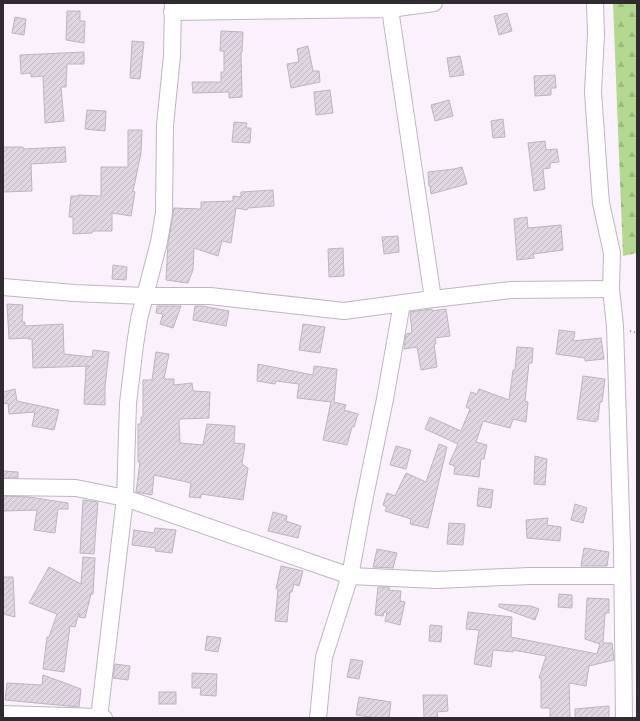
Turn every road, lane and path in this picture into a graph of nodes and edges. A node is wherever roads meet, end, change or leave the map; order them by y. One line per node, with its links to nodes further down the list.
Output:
1 (434, 3): 3 (street)
2 (595, 3): 6 (street)
3 (390, 6): 4 (street); 8 (street)
4 (173, 8): 7 (street)
5 (3, 287): 7 (street)
6 (611, 289): 8 (street); 13 (street)
7 (145, 296): 9 (street); 11 (street)
8 (433, 299): 9 (street)
9 (402, 303): 12 (street)
10 (3, 487): 11 (street)
11 (125, 498): 12 (street); 15 (street)
12 (350, 576): 13 (street); 16 (street)
13 (622, 576): 17 (street)
14 (3, 714): 15 (street)
15 (101, 718)
16 (318, 718)
17 (624, 718)

